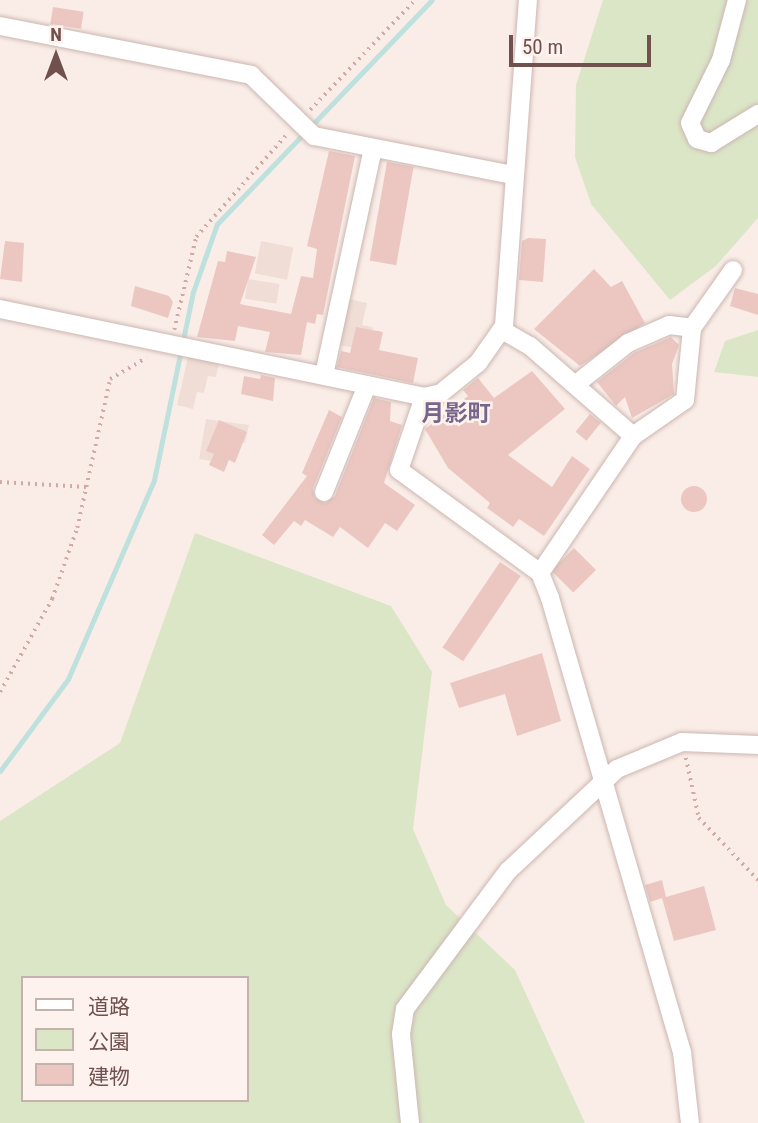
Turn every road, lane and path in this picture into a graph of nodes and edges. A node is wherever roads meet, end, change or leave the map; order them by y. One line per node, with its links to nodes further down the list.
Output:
1 (415, 0): 6 (path)
2 (528, 0): 8 (street)
3 (737, 0): 5 (street)
4 (0, 26): 6 (street)
5 (758, 114)
6 (304, 127): 7 (street); 13 (path)
7 (373, 149): 8 (street); 14 (street)
8 (512, 175): 12 (street)
9 (733, 270): 11 (street)
10 (0, 309): 13 (street)
11 (692, 328): 16 (street); 18 (street)
12 (502, 330): 16 (street); 17 (street)
13 (179, 345): 14 (street); 20 (path)
14 (324, 375): 15 (street)
15 (367, 384): 17 (street); 21 (street)
16 (575, 386): 18 (street)
17 (424, 397): 22 (street)
18 (633, 436): 22 (street)
19 (0, 482): 20 (path)
20 (87, 487): 23 (path)
21 (324, 492)
22 (540, 573): 26 (street)
23 (0, 692)
24 (682, 742): 25 (street); 26 (street); 27 (path)
25 (758, 745)
26 (600, 784): 28 (street); 29 (street)
27 (758, 880)
28 (410, 1123)
29 (690, 1123)

